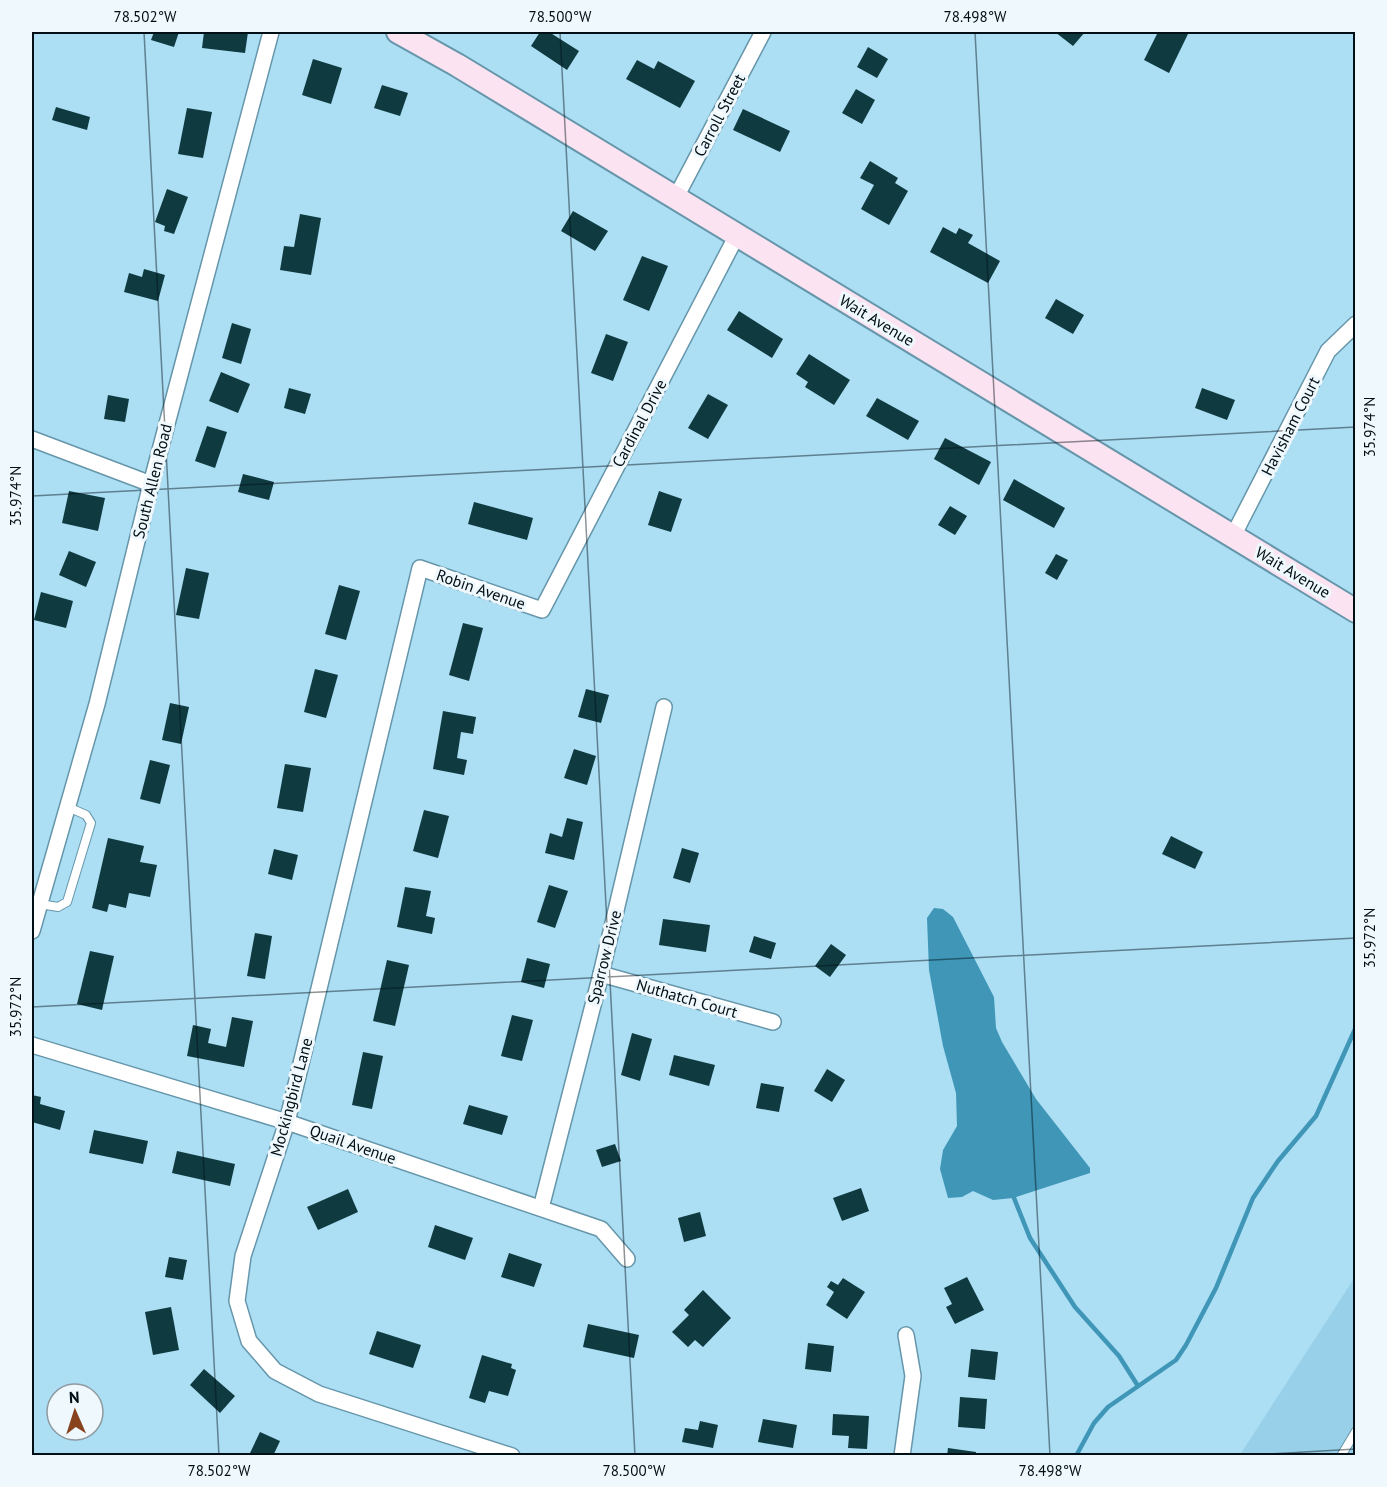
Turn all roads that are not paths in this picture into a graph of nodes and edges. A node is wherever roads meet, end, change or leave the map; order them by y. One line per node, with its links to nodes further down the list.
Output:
1 (271, 32): 8 (street, South Allen Road)
2 (398, 32): 4 (main road, Wait Avenue)
3 (764, 32): 4 (street, Carroll Street)
4 (675, 199): 5 (main road, Wait Avenue)
5 (737, 235): 9 (main road, Wait Avenue); 11 (street, Cardinal Drive)
6 (1356, 324): 9 (street, Havisham Court)
7 (32, 439): 8 (street)
8 (151, 484): 14 (street, South Allen Road)
9 (1233, 536): 12 (main road, Wait Avenue)
10 (420, 568): 11 (street, Robin Avenue); 20 (street, Mockingbird Lane)
11 (542, 610)
12 (1356, 611)
13 (664, 706): 17 (street, Sparrow Drive)
14 (68, 807): 15 (street, South Allen Road); 15 (lane)
15 (40, 903): 16 (street, South Allen Road)
16 (32, 931)
17 (601, 974): 18 (street, Nuthatch Court); 21 (street, Sparrow Drive)
18 (773, 1022)
19 (32, 1045): 20 (street, Quail Avenue)
20 (286, 1122): 21 (street, Quail Avenue); 25 (street, Mockingbird Lane)
21 (541, 1208): 22 (street, Quail Avenue)
22 (627, 1259)
23 (906, 1335): 26 (street)
24 (1356, 1431): 27 (lane)
25 (512, 1455)
26 (902, 1455)
27 (1341, 1455)

